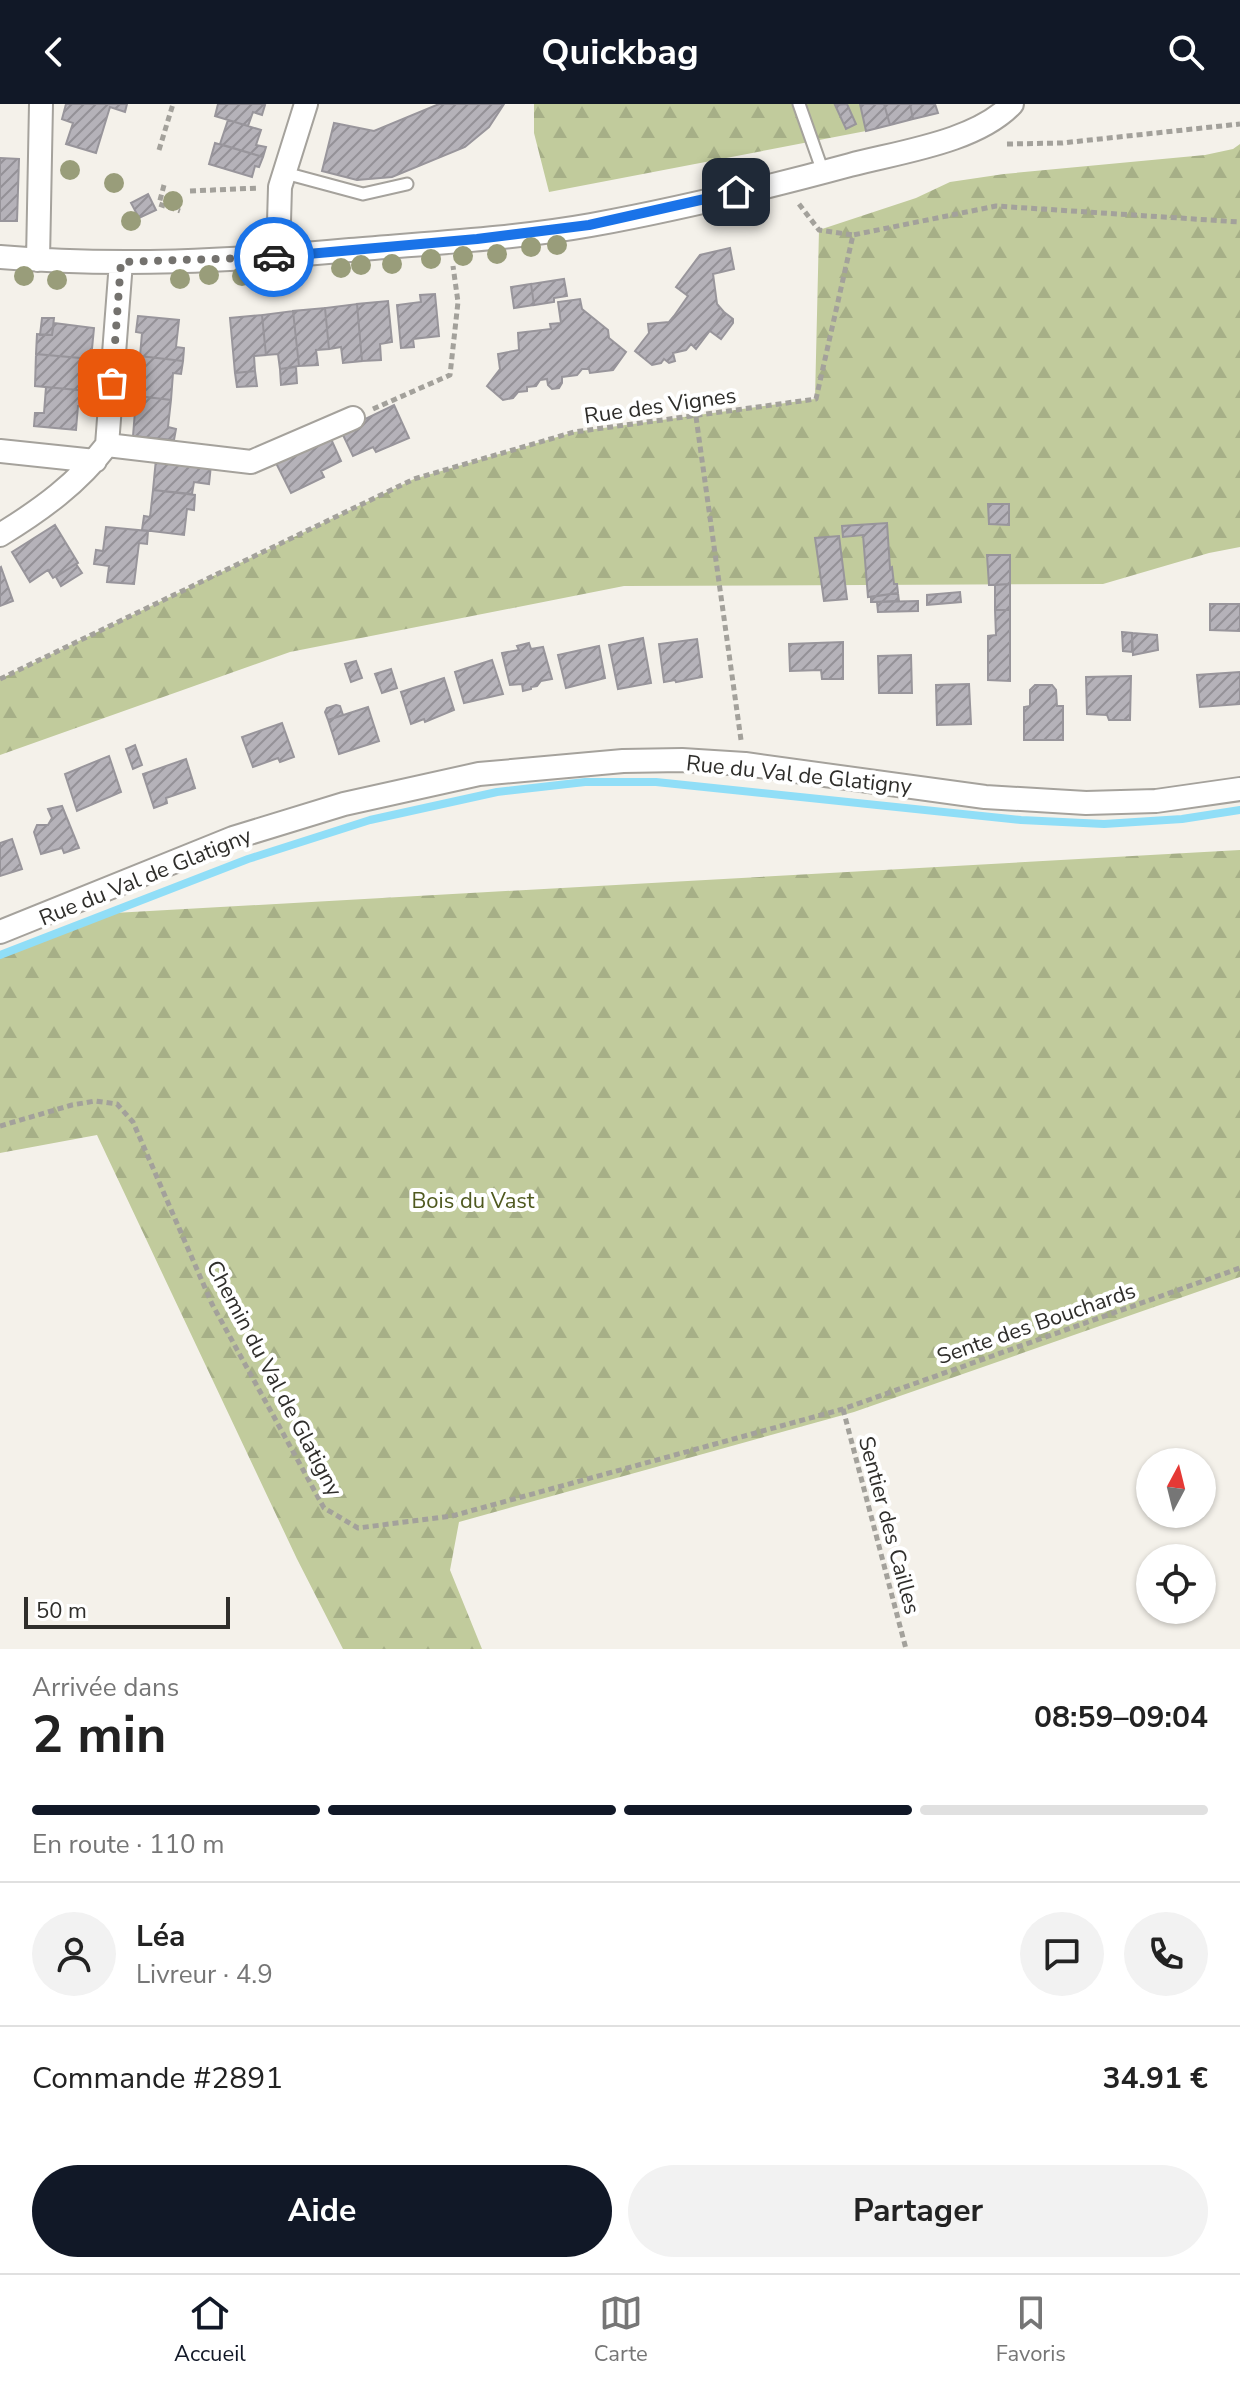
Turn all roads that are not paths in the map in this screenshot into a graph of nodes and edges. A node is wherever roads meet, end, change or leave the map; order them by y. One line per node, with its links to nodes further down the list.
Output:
1 (41, 104): 10 (street)
2 (306, 104): 6 (street)
3 (799, 104): 5 (lane)
4 (1012, 104): 5 (street)
5 (823, 172): 9 (street)
6 (285, 173): 7 (lane); 9 (street)
7 (407, 184)
8 (0, 257): 10 (street)
9 (278, 257): 11 (street)
10 (38, 260): 11 (street)
11 (121, 262): 14 (street)
12 (353, 418): 14 (street)
13 (0, 451): 14 (street)
14 (101, 453): 15 (street)
15 (0, 535)
16 (1240, 789): 17 (street, Rue du Val de Glatigny)
17 (0, 932)

